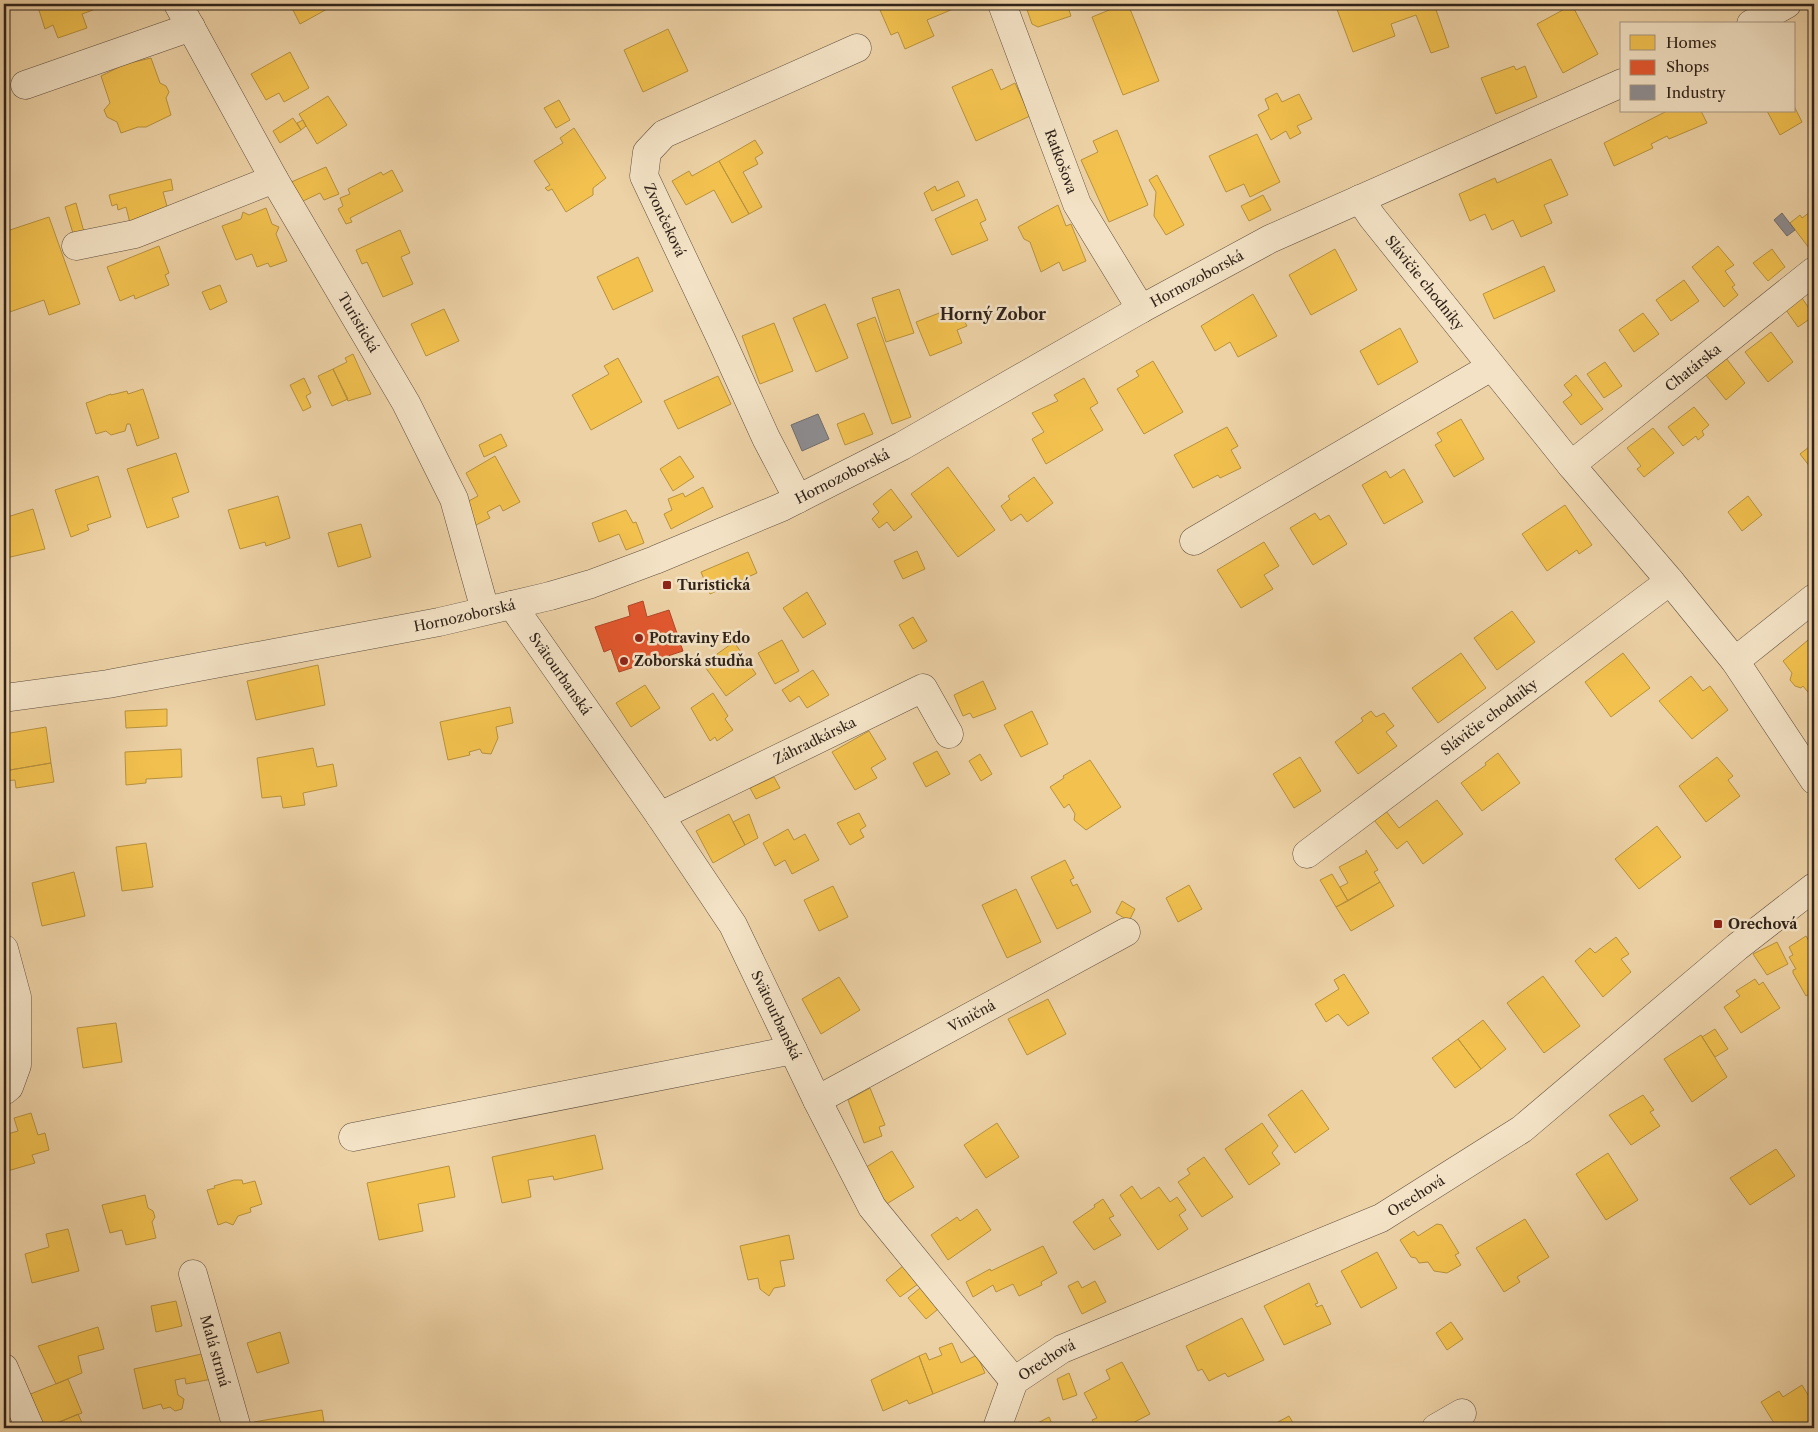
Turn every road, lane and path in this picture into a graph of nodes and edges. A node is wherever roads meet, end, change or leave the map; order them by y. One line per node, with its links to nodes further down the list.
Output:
1 (1002, 4): 12 (street, Ratkošova)
2 (1787, 4): 4 (street)
3 (185, 15): 6 (street, Turistická); 8 (street, Turistická)
4 (1755, 22)
5 (857, 48): 15 (street, Zvončeková)
6 (26, 84)
7 (1620, 84): 9 (street, Hornozoborská)
8 (274, 179): 10 (street); 20 (street, Turistická)
9 (1360, 199): 12 (street, Hornozoborská); 13 (street, Slávičie chodníky)
10 (76, 246)
11 (1814, 271): 14 (street, Chatárska)
12 (1141, 309): 15 (street, Hornozoborská)
13 (1491, 367): 14 (street, Slávičie chodníky); 16 (street)
14 (1571, 465): 17 (street, Slávičie chodníky)
15 (798, 499): 19 (street, Hornozoborská)
16 (1194, 541)
17 (1670, 582): 21 (street, Slávičie chodníky); 26 (street, Slávičie chodníky)
18 (1814, 598): 21 (street)
19 (512, 605): 20 (street, Hornozoborská); 25 (street, Svätourbanská)
20 (485, 610): 22 (street, Hornozoborská)
21 (1735, 661): 24 (street, Slávičie chodníky)
22 (4, 698)
23 (949, 734): 25 (street, Záhradkárska)
24 (1814, 780)
25 (660, 816): 30 (street, Svätourbanská)
26 (1307, 854)
27 (1814, 887): 36 (street, Orechová)
28 (1126, 932): 32 (street, Viničná)
29 (4, 950): 31 (street)
30 (793, 1050): 32 (street, Svätourbanská); 33 (street)
31 (4, 1091)
32 (817, 1100): 36 (street, Svätourbanská)
33 (353, 1137)
34 (193, 1274): 39 (street, Malá strmá)
35 (4, 1368): 38 (street)
36 (1014, 1381): 40 (street)
37 (1462, 1413): 41 (street)
38 (30, 1428)
39 (237, 1428)
40 (997, 1428)
41 (1436, 1428)

